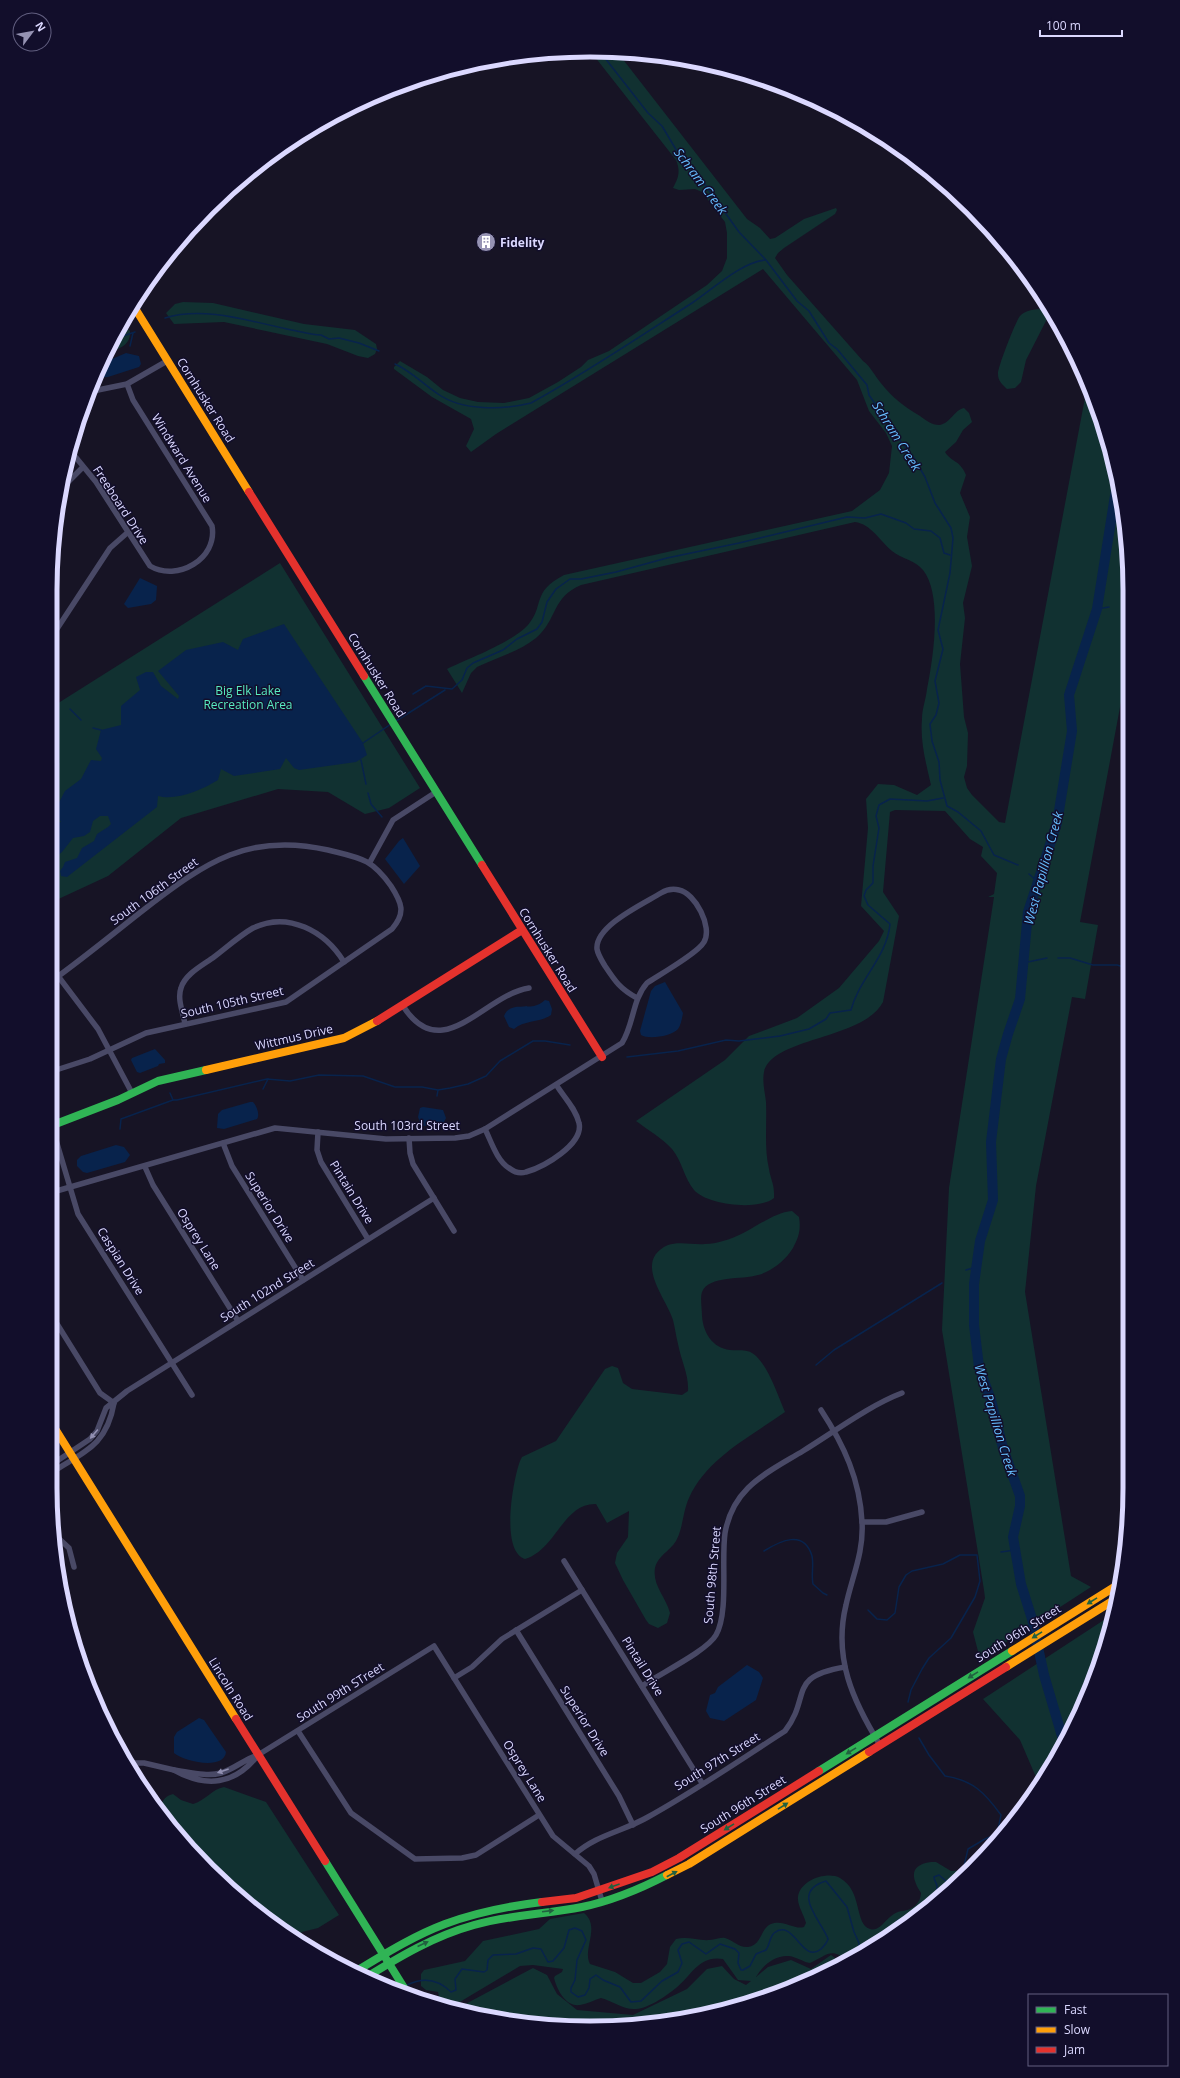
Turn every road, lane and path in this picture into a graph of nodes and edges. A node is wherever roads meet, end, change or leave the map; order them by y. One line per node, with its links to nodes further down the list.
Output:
1 (136, 310): 2 (street, Cornhusker Road)
2 (167, 361): 3 (street); 11 (street, Cornhusker Road)
3 (127, 384): 4 (street); 9 (street, Windward Avenue)
4 (96, 390)
5 (74, 456): 6 (street, Freeboard Drive)
6 (83, 467): 7 (street); 8 (street, Freeboard Drive)
7 (68, 482)
8 (127, 533): 9 (street, Freeboard Drive); 10 (street)
9 (157, 570)
10 (57, 629)
11 (436, 792): 12 (street); 13 (street, Cornhusker Road)
12 (370, 862): 14 (street, South 105th Street); 15 (street, South 106th Street)
13 (522, 930): 18 (street, Wittmus Drive); 21 (street, Cornhusker Road)
14 (344, 962): 19 (street, South 105th Street); 19 (street)
15 (58, 976): 20 (street)
16 (529, 988): 18 (street)
17 (637, 998): 17 (street, South 103rd Street); 21 (street, South 103rd Street)
18 (403, 1006): 24 (street, Wittmus Drive)
19 (185, 1024): 20 (street, South 105th Street)
20 (109, 1049): 22 (street, South 105th Street); 24 (street)
21 (602, 1057): 23 (street, South 103rd Street)
22 (57, 1071)
23 (557, 1086): 26 (street, South 103rd Street); 26 (street)
24 (132, 1093): 25 (street, Wittmus Drive)
25 (57, 1123)
26 (484, 1129): 28 (street, South 103rd Street)
27 (318, 1132): 28 (street, South 103rd Street); 29 (street, South 103rd Street); 36 (street, Pintain Drive)
28 (409, 1138): 34 (street)
29 (223, 1143): 31 (street, South 103rd Street); 37 (street, Superior Drive)
30 (57, 1144): 32 (street, Caspian Drive)
31 (146, 1167): 32 (street, South 103rd Street); 38 (street, Osprey Lane)
32 (70, 1188): 33 (street, South 103rd Street); 40 (street, Caspian Drive)
33 (57, 1191)
34 (434, 1198): 35 (street); 36 (street, South 102nd Street)
35 (454, 1231)
36 (368, 1239): 37 (street, South 102nd Street)
37 (303, 1280): 38 (street, South 102nd Street)
38 (238, 1321): 40 (street, South 102nd Street)
39 (57, 1324): 43 (street)
40 (172, 1362): 42 (street, Caspian Drive); 43 (street, South 102nd Street)
41 (902, 1393): 46 (street, South 98th Street)
42 (192, 1395)
43 (114, 1403): 47 (street)
44 (821, 1410): 46 (street)
45 (57, 1432): 47 (street, Lincoln Road)
46 (835, 1432): 51 (street); 62 (street, South 98th Street)
47 (72, 1456): 48 (street); 49 (street); 66 (street, Lincoln Road)
48 (57, 1462)
49 (57, 1468)
50 (922, 1512): 51 (street)
51 (862, 1522): 60 (street)
52 (60, 1540): 54 (street)
53 (564, 1561): 56 (street, Pintail Drive)
54 (74, 1567)
55 (1114, 1587): 64 (street, South 96th Street, one-way to 64)
56 (582, 1590): 58 (street); 62 (street, Pintail Drive)
57 (1111, 1602): 65 (street, South 96th Street)
58 (516, 1630): 61 (street); 70 (street, Superior Drive)
59 (434, 1646): 61 (street, Osprey Lane); 63 (street, South 99th STreet)
60 (845, 1667): 64 (street); 68 (street, South 97th Street)
61 (454, 1678): 69 (street, Osprey Lane)
62 (642, 1686): 68 (street, Pintail Drive)
63 (298, 1731): 66 (street, South 99th STreet); 69 (street)
64 (874, 1736): 65 (street); 72 (street, South 96th Street, one-way to 72)
65 (880, 1745): 73 (street, South 96th Street, one-way to 65)
66 (258, 1755): 67 (street); 74 (street, Lincoln Road)
67 (134, 1763)
68 (702, 1783): 70 (street, South 97th Street)
69 (539, 1815): 71 (street, Osprey Lane)
70 (633, 1824): 71 (street, South 97th Street)
71 (575, 1854): 72 (street, Osprey Lane)
72 (599, 1890): 73 (street, Osprey Lane); 74 (street, South 96th Street)
73 (602, 1901): 75 (street, South 96th Street, one-way to 73)
74 (383, 1954): 75 (street, Lincoln Road); 76 (street, South 96th Street)
75 (389, 1963): 77 (street, South 96th Street); 78 (street, Lincoln Road)
76 (360, 1969)
77 (372, 1974)
78 (404, 1987)

